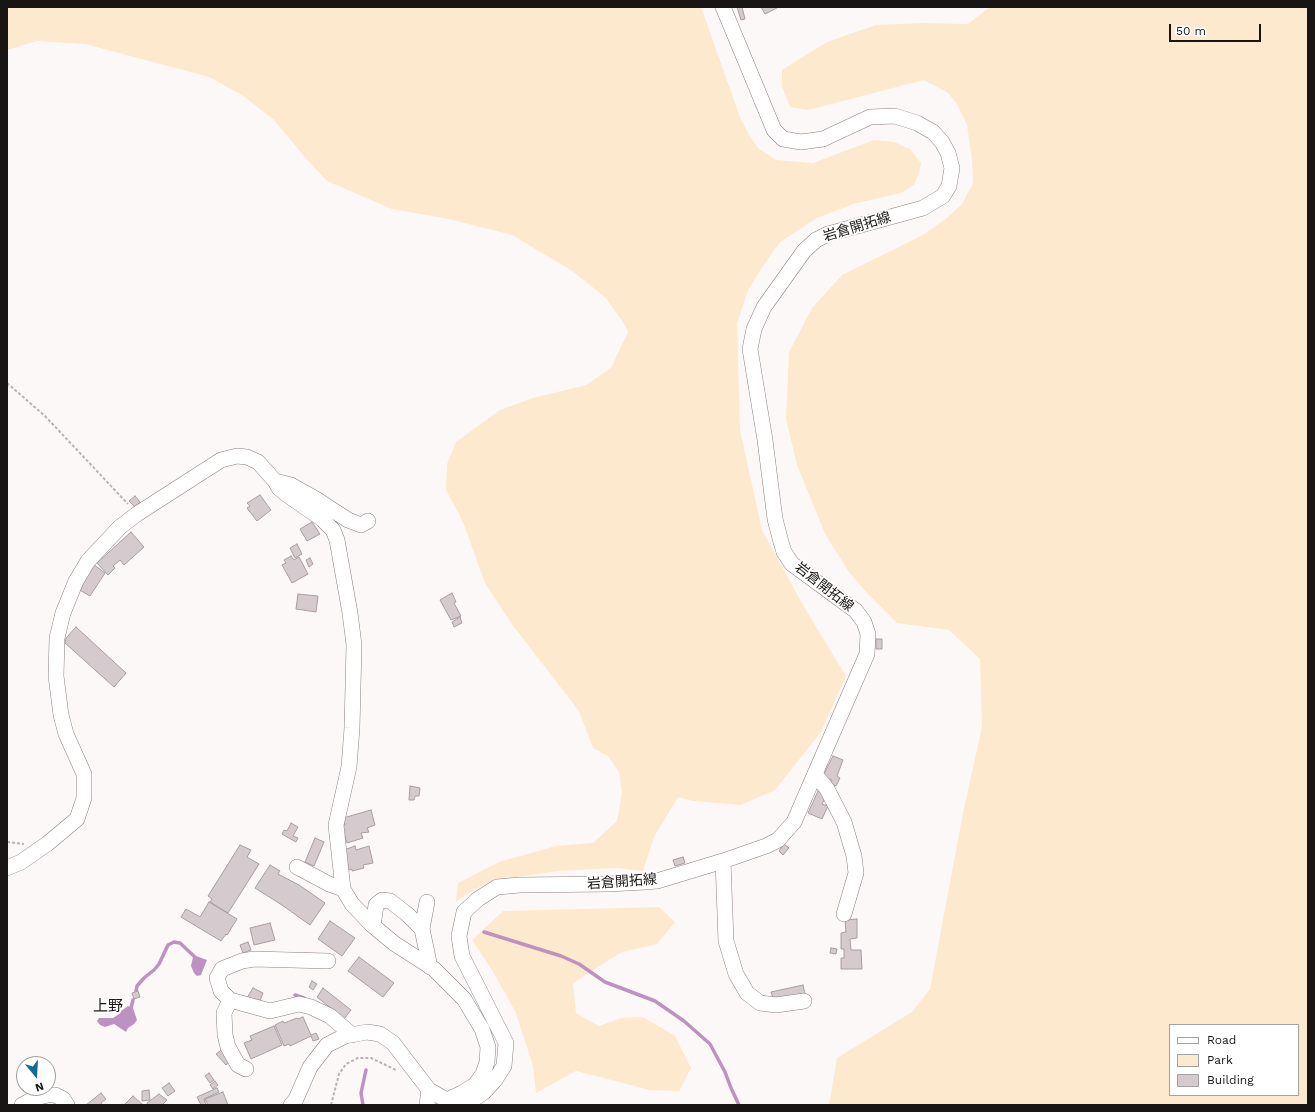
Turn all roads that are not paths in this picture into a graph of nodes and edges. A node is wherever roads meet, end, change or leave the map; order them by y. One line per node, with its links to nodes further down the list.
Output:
1 (723, 7): 4 (street, 岩倉開拓線)
2 (275, 481): 3 (street); 7 (street); 8 (street)
3 (368, 521)
4 (815, 774): 5 (street, 岩倉開拓線); 10 (street)
5 (722, 861): 16 (street); 20 (street, 岩倉開拓線)
6 (297, 867): 8 (street)
7 (7, 868)
8 (343, 890): 11 (street)
9 (427, 902): 12 (street)
10 (844, 914)
11 (374, 926): 12 (street); 14 (street)
12 (422, 929): 14 (street)
13 (328, 961): 15 (street)
14 (430, 967): 20 (street)
15 (230, 1000): 17 (street); 18 (street)
16 (804, 1001)
17 (352, 1035): 19 (street); 23 (street)
18 (246, 1069)
19 (425, 1091): 20 (street)
20 (453, 1103)
21 (22, 1105): 22 (street)
22 (67, 1105)
23 (291, 1105)

